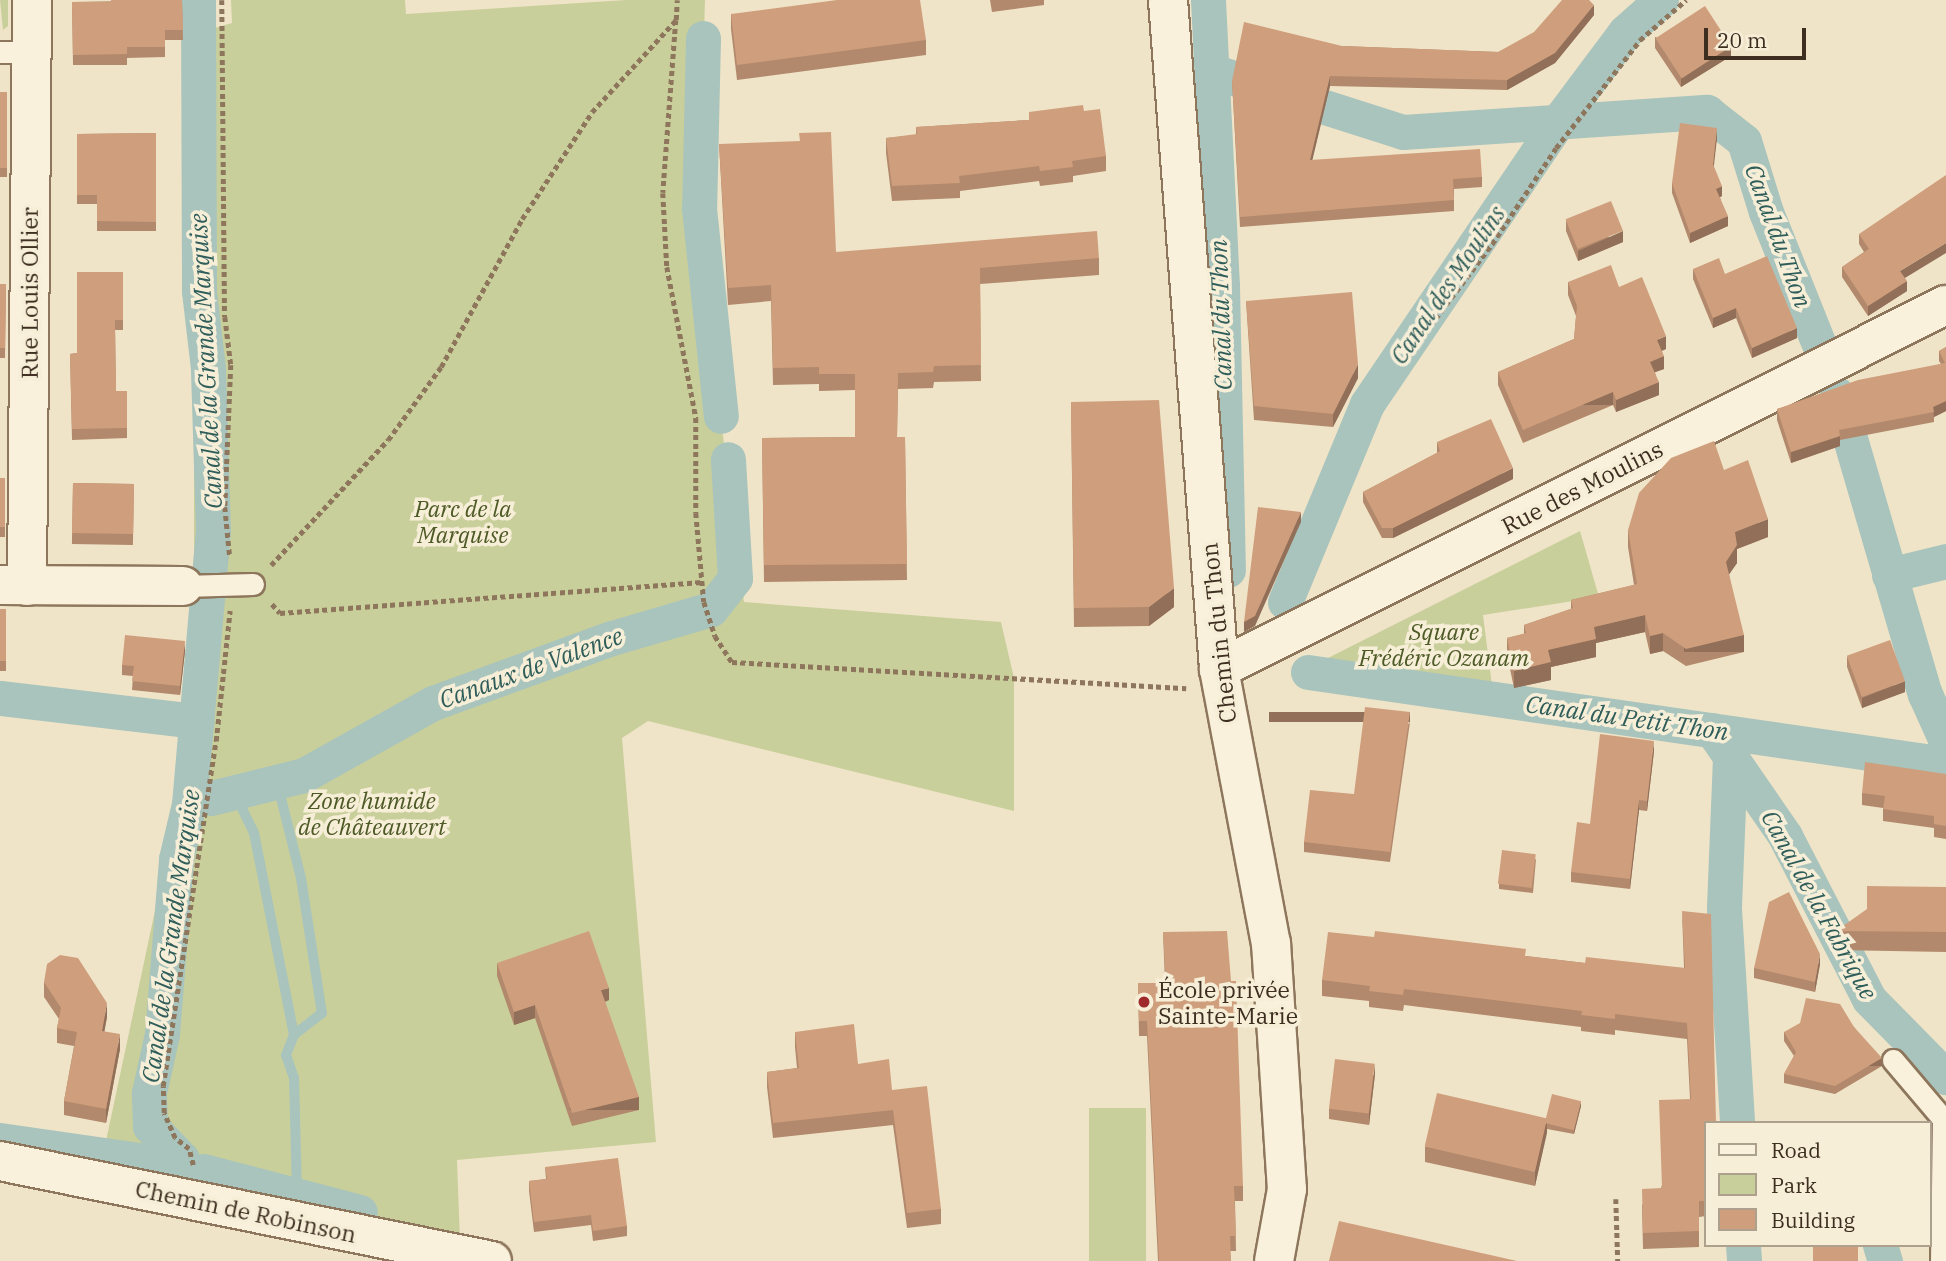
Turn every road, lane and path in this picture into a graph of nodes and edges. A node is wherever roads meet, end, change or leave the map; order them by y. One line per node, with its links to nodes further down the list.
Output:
1 (32, 0): 6 (street, Rue Louis Ollier)
2 (677, 0): 5 (path)
3 (1168, 0): 13 (street, Chemin du Thon)
4 (1686, 0): 8 (path)
5 (676, 20): 9 (path); 10 (path)
6 (16, 52): 11 (street, Rue Louis Ollier)
7 (1946, 305): 13 (street, Rue des Moulins)
8 (1425, 332)
9 (702, 582): 10 (path); 13 (path)
10 (253, 584): 12 (lane)
11 (14, 586): 12 (street)
12 (183, 586)
13 (1220, 680): 18 (street, Chemin du Thon)
14 (1893, 1060): 20 (lane)
15 (0, 1161): 17 (street, Chemin de Robinson)
16 (1616, 1199): 19 (path)
17 (492, 1261)
18 (1274, 1261)
19 (1618, 1261)
20 (1941, 1261)

